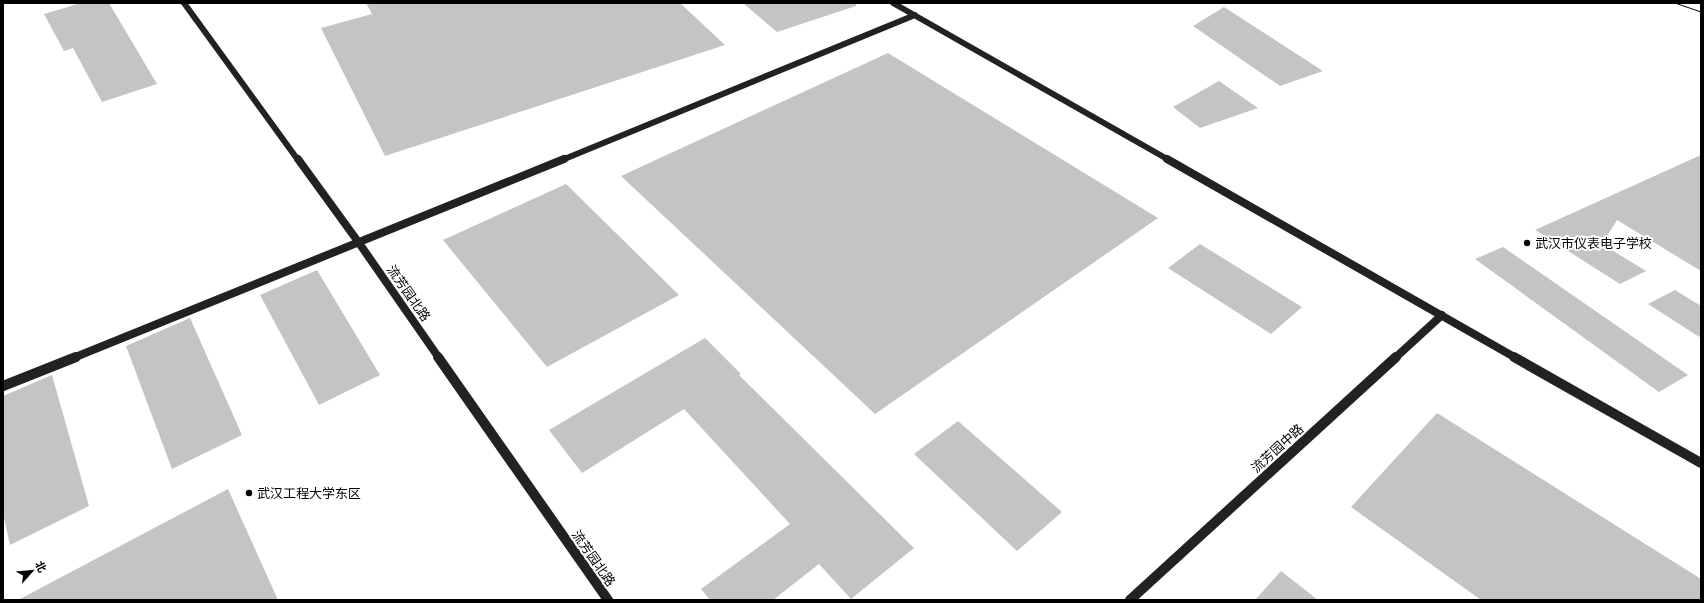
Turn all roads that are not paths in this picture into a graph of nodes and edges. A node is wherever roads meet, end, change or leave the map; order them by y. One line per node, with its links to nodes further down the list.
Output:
1 (184, 3): 4 (street, 流芳园北路)
2 (893, 3): 3 (street)
3 (915, 15): 4 (street); 5 (street)
4 (359, 243): 6 (street); 8 (street, 流芳园北路)
5 (1442, 315): 7 (street); 9 (street, 流芳园中路)
6 (3, 386)
7 (1701, 463)
8 (608, 600)
9 (1130, 600)

